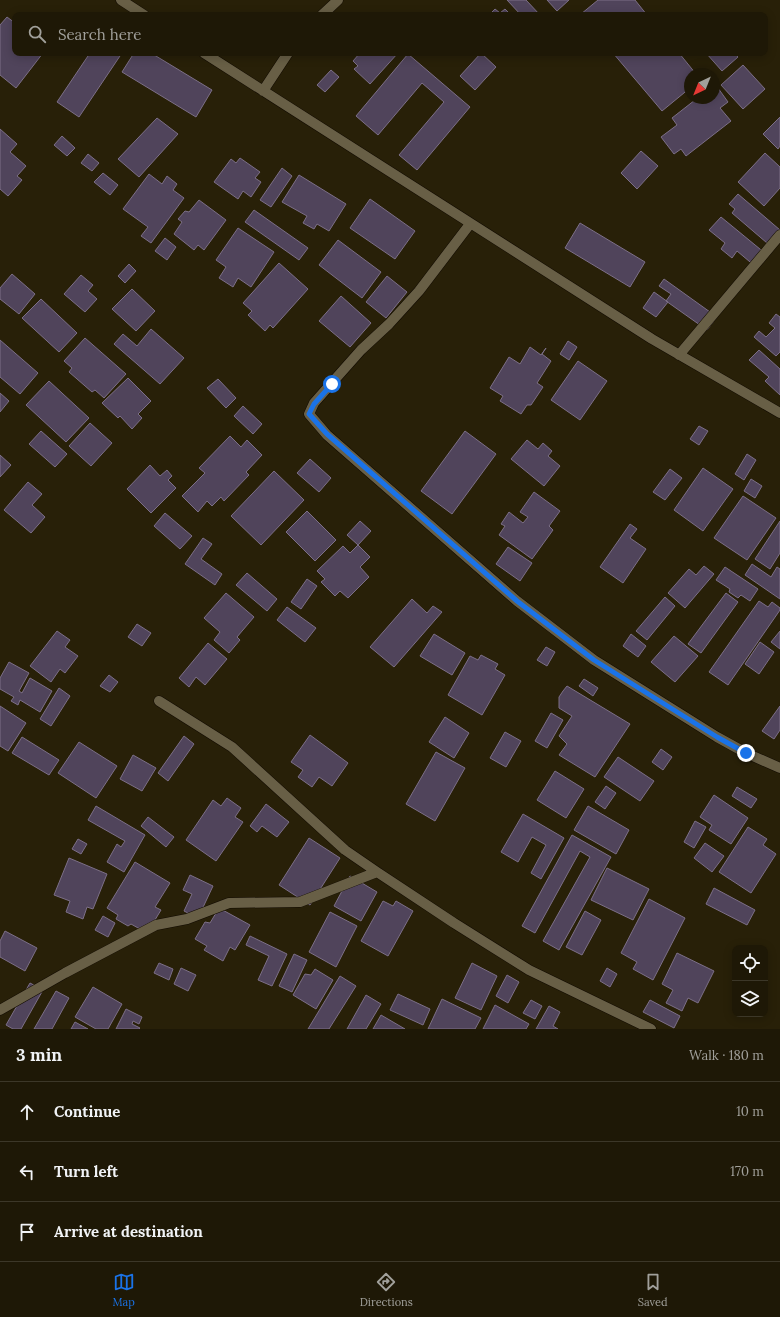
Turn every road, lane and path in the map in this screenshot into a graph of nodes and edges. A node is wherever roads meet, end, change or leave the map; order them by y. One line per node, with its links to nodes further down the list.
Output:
1 (121, 0): 3 (street)
2 (338, 0): 4 (street)
3 (139, 12)
4 (325, 12)
5 (209, 56): 7 (street)
6 (286, 56): 7 (street)
7 (263, 91): 8 (street)
8 (470, 224): 10 (street); 13 (street)
9 (780, 235): 10 (street)
10 (679, 355): 11 (street)
11 (780, 413)
12 (159, 701): 14 (street)
13 (780, 768)
14 (377, 872): 15 (street); 16 (street)
15 (0, 1010)
16 (651, 1029)

